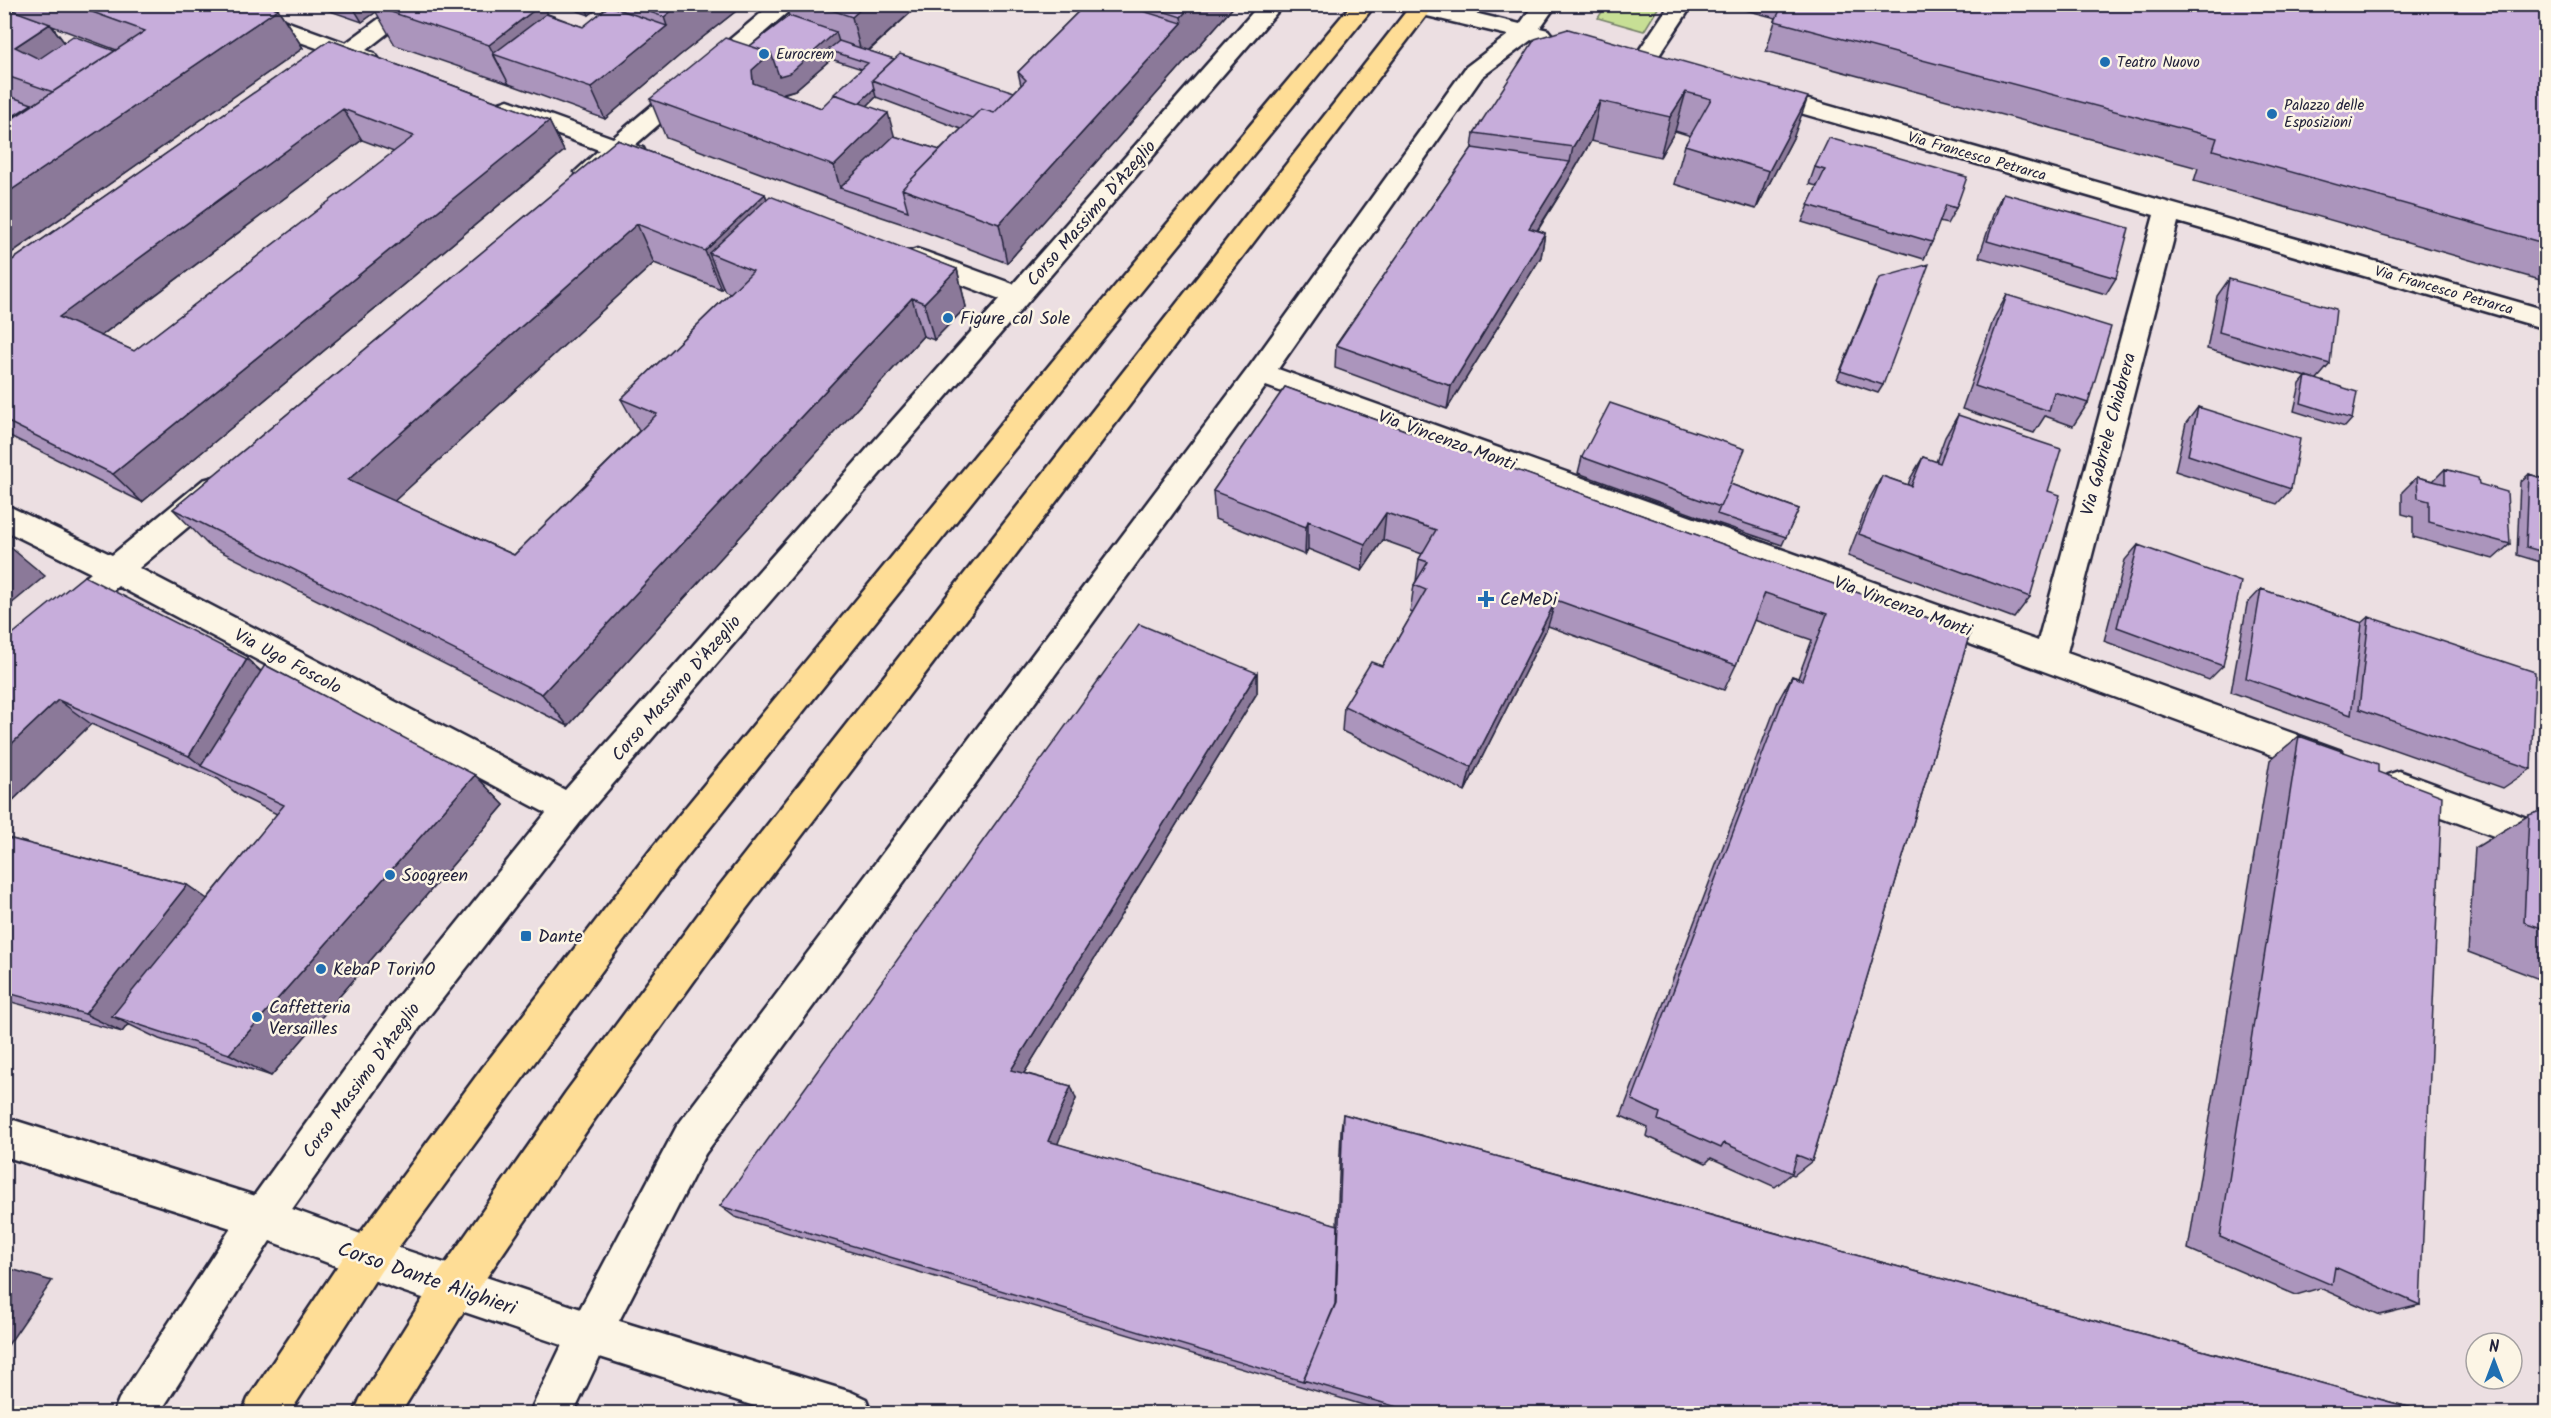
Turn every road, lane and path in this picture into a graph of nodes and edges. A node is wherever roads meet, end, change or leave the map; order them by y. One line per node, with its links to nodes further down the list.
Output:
1 (216, 4): 11 (street)
2 (414, 4): 11 (street)
3 (786, 4): 17 (street)
4 (1273, 4): 22 (street, Corso Massimo D'Azeglio)
5 (1365, 4): 34 (main road)
6 (1546, 4): 9 (street)
7 (1682, 4): 13 (street)
8 (1417, 6): 9 (street); 35 (main road)
9 (1526, 32): 10 (street); 24 (street)
10 (1558, 38)
11 (348, 51): 12 (street); 14 (street)
12 (386, 65)
13 (1674, 69)
14 (319, 73)
15 (1739, 88): 20 (street, Via Francesco Petrarca)
16 (485, 100): 17 (street)
17 (616, 148): 18 (street); 19 (street)
18 (661, 164)
19 (572, 186)
20 (2168, 210): 23 (street, Via Francesco Petrarca); 28 (street, Via Gabriele Chiabrera)
21 (895, 250): 22 (street)
22 (1019, 296): 30 (street, Corso Massimo D'Azeglio)
23 (2547, 319)
24 (1260, 373): 28 (street, Via Vincenzo Monti); 36 (street)
25 (234, 471): 27 (street)
26 (4, 516): 27 (street, Via Ugo Foscolo)
27 (116, 571): 29 (street); 30 (street, Via Ugo Foscolo)
28 (2049, 659): 31 (street, Via Vincenzo Monti)
29 (4, 663)
30 (570, 809): 33 (street, Corso Massimo D'Azeglio)
31 (2547, 840)
32 (4, 1136): 33 (street, Corso Dante Alighieri)
33 (262, 1218): 34 (street, Corso Dante Alighieri); 37 (street, Corso Massimo D'Azeglio)
34 (367, 1257): 35 (street, Corso Dante Alighieri); 38 (main road)
35 (454, 1288): 36 (street, Corso Dante Alighieri); 39 (main road)
36 (590, 1333): 40 (street); 41 (street, Corso Dante Alighieri)
37 (134, 1413)
38 (263, 1413)
39 (375, 1413)
40 (550, 1413)
41 (851, 1413)

